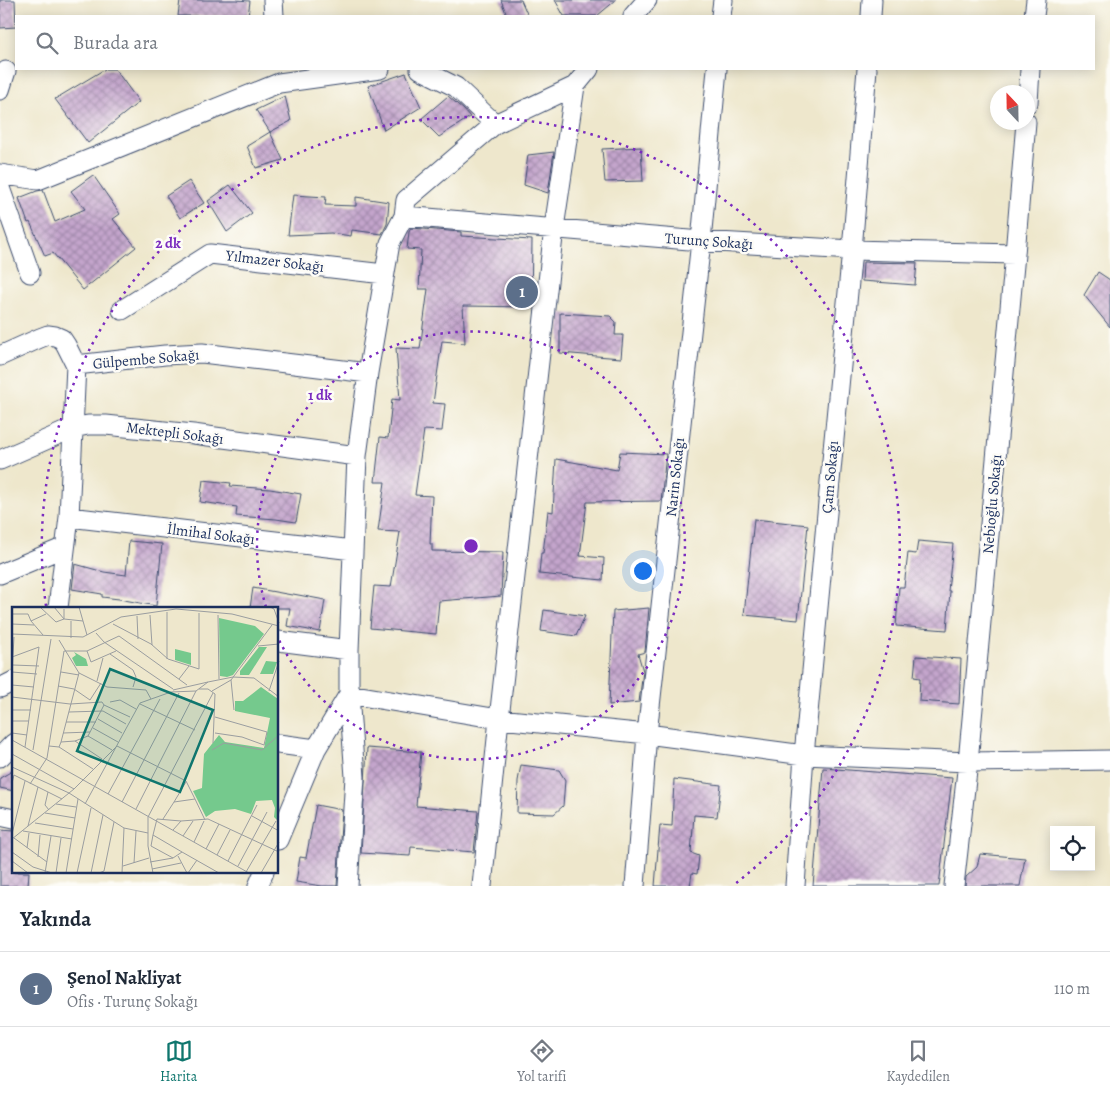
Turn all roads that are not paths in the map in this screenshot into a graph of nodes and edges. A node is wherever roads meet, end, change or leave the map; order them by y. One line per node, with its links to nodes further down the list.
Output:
1 (274, 0): 6 (street)
2 (647, 0): 7 (street)
3 (723, 0): 8 (street)
4 (872, 0): 9 (street)
5 (1036, 0): 10 (street)
6 (274, 15)
7 (634, 15)
8 (722, 15)
9 (871, 15)
10 (1034, 15)
11 (365, 70): 18 (street)
12 (422, 70): 22 (street)
13 (588, 70): 20 (street)
14 (717, 70): 28 (street, Narin Sokağı)
15 (866, 70): 29 (street, Çam Sokağı)
16 (1030, 70): 19 (street)
17 (6, 71): 21 (street)
18 (278, 76): 24 (street)
19 (1029, 85)
20 (574, 86): 22 (street); 27 (street)
21 (0, 90)
22 (495, 124): 26 (street)
23 (1025, 130): 30 (street, Nebioğlu Sokağı)
24 (0, 174)
25 (0, 188): 31 (street)
26 (404, 216): 27 (street, Turunç Sokağı); 32 (street)
27 (554, 228): 28 (street, Turunç Sokağı); 50 (street)
28 (701, 241): 29 (street, Turunç Sokağı); 51 (street, Narin Sokağı)
29 (852, 250): 30 (street, Turunç Sokağı); 55 (street, Çam Sokağı)
30 (1016, 254): 58 (street, Nebioğlu Sokağı)
31 (30, 273)
32 (384, 274): 33 (street, Yılmazer Sokağı); 36 (street)
33 (122, 310)
34 (0, 356): 35 (street)
35 (76, 365): 36 (street, Gülpembe Sokağı); 37 (street, Gülpembe Sokağı)
36 (368, 374): 38 (street)
37 (73, 428): 38 (street, Mektepli Sokağı); 39 (street, Mektepli Sokağı); 40 (street, Gülpembe Sokağı)
38 (357, 456): 42 (street)
39 (0, 460)
40 (69, 517): 41 (street, Gülpembe Sokağı); 42 (street, İlmihal Sokağı)
41 (65, 547): 43 (street); 44 (street, Gülpembe Sokağı)
42 (353, 550): 46 (street)
43 (0, 574)
44 (58, 607)
45 (279, 641): 46 (street)
46 (349, 650): 49 (street)
47 (12, 682): 48 (street)
48 (0, 688)
49 (349, 694): 50 (street); 54 (street); 62 (street)
50 (499, 719): 51 (street); 63 (street)
51 (648, 734): 55 (street); 64 (street, Narin Sokağı)
52 (279, 744): 54 (street)
53 (12, 745): 56 (street)
54 (316, 749): 59 (street)
55 (804, 755): 58 (street); 65 (street, Çam Sokağı)
56 (0, 757)
57 (1110, 760): 58 (street)
58 (968, 762): 66 (street, Nebioğlu Sokağı)
59 (279, 838)
60 (263, 874): 61 (street)
61 (258, 886)
62 (348, 886)
63 (482, 886)
64 (635, 886)
65 (795, 886)
66 (954, 886)

